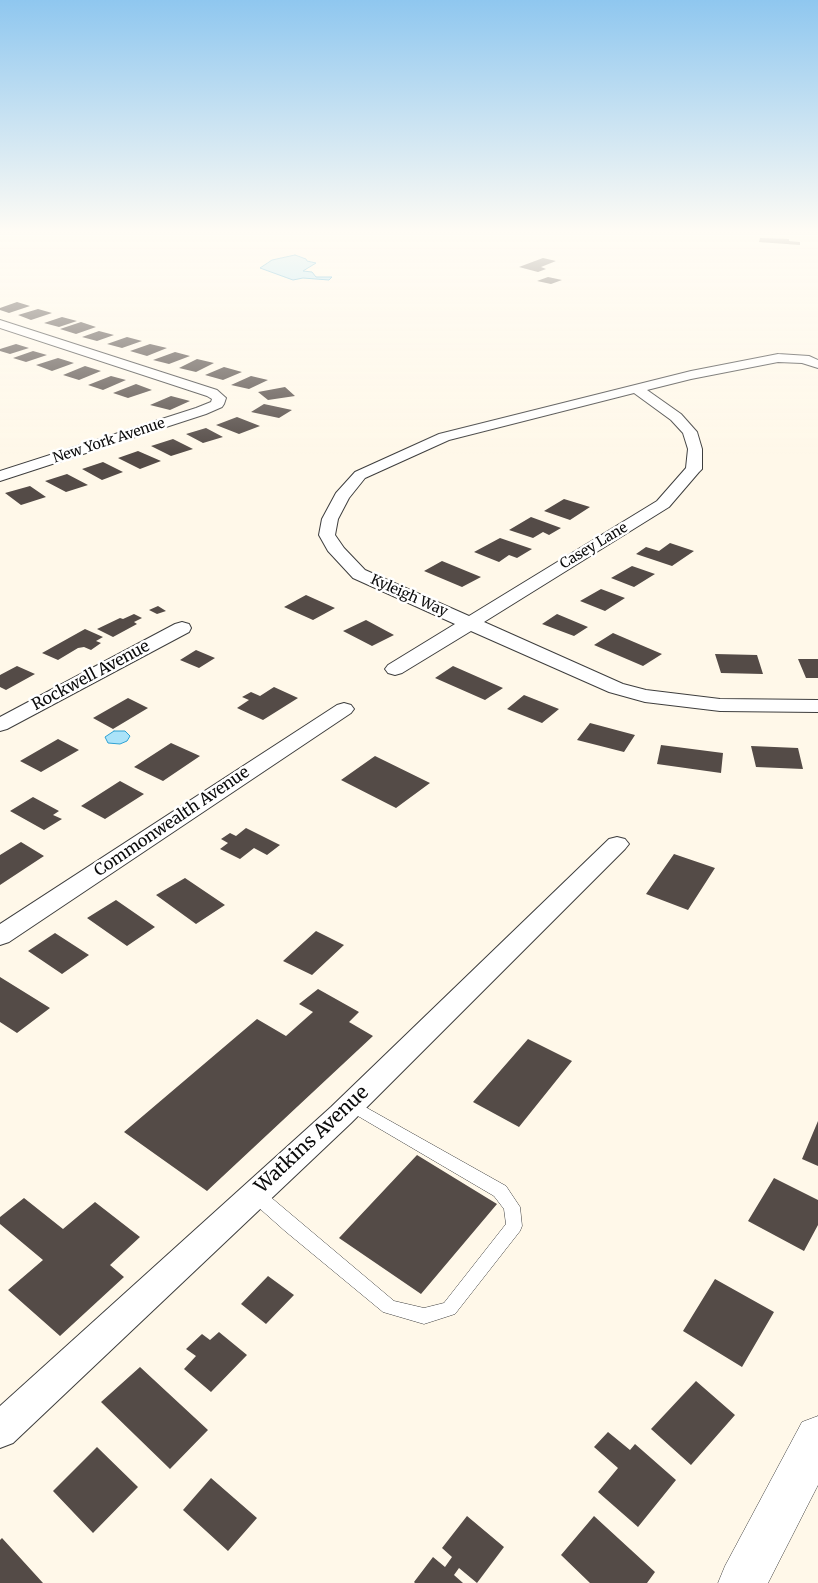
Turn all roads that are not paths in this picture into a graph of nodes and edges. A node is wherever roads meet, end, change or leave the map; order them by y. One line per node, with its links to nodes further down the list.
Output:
1 (0, 324): 4 (street, New York Avenue)
2 (818, 364): 3 (street, Kyleigh Way)
3 (637, 389): 5 (street, Casey Lane); 5 (street, Kyleigh Way)
4 (0, 476)
5 (469, 622): 7 (street, Casey Lane); 8 (street, Kyleigh Way)
6 (182, 628): 10 (street, Rockwell Avenue)
7 (395, 669)
8 (818, 706)
9 (344, 709): 12 (street, Commonwealth Avenue)
10 (0, 725)
11 (617, 844): 13 (street, Watkins Avenue)
12 (0, 936)
13 (351, 1105): 14 (street, Watkins Avenue); 14 (lane)
14 (255, 1194): 15 (street, Watkins Avenue)
15 (0, 1430)
16 (818, 1438): 17 (street)
17 (742, 1583)

